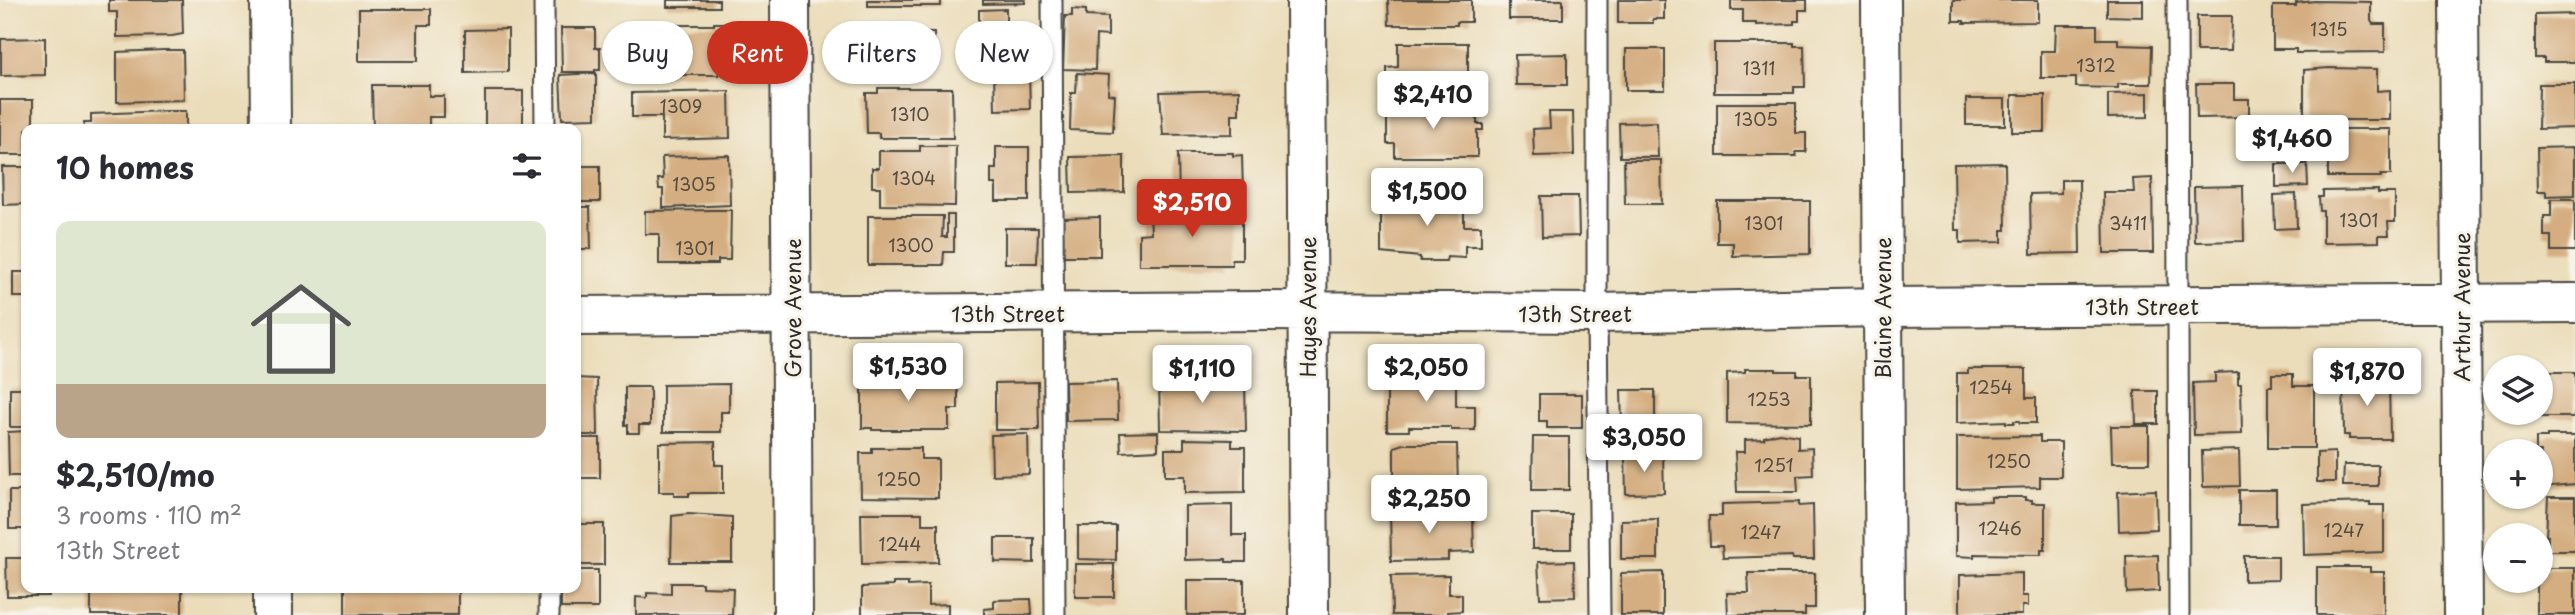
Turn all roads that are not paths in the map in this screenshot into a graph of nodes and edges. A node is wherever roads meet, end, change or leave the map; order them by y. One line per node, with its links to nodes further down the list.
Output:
1 (270, 0): 10 (street)
2 (544, 0): 11 (lane)
3 (790, 0): 19 (street, Grove Avenue)
4 (1052, 0): 17 (lane)
5 (1306, 0): 16 (street, Hayes Avenue)
6 (1597, 0): 18 (lane)
7 (1881, 0): 15 (street, Blaine Avenue)
8 (2177, 0): 14 (lane)
9 (2459, 0): 13 (street, Arthur Avenue)
10 (271, 124)
11 (545, 124)
12 (2575, 303): 13 (street, 13th Street)
13 (2461, 304): 14 (street, 13th Street); 31 (street, Arthur Avenue)
14 (2178, 306): 15 (street, 13th Street); 30 (lane)
15 (1882, 307): 18 (street, 13th Street); 29 (street, Blaine Avenue)
16 (1307, 311): 17 (street, 13th Street); 18 (street, 13th Street); 27 (street, Hayes Avenue)
17 (1055, 313): 19 (street, 13th Street); 26 (lane)
18 (1597, 313): 28 (lane)
19 (792, 315): 20 (street, 13th Street); 25 (street, Grove Avenue)
20 (581, 316)
21 (273, 593): 23 (street)
22 (549, 593): 24 (lane)
23 (273, 615)
24 (549, 615)
25 (793, 615)
26 (1055, 615)
27 (1309, 615)
28 (1600, 615)
29 (1885, 615)
30 (2179, 615)
31 (2463, 615)

